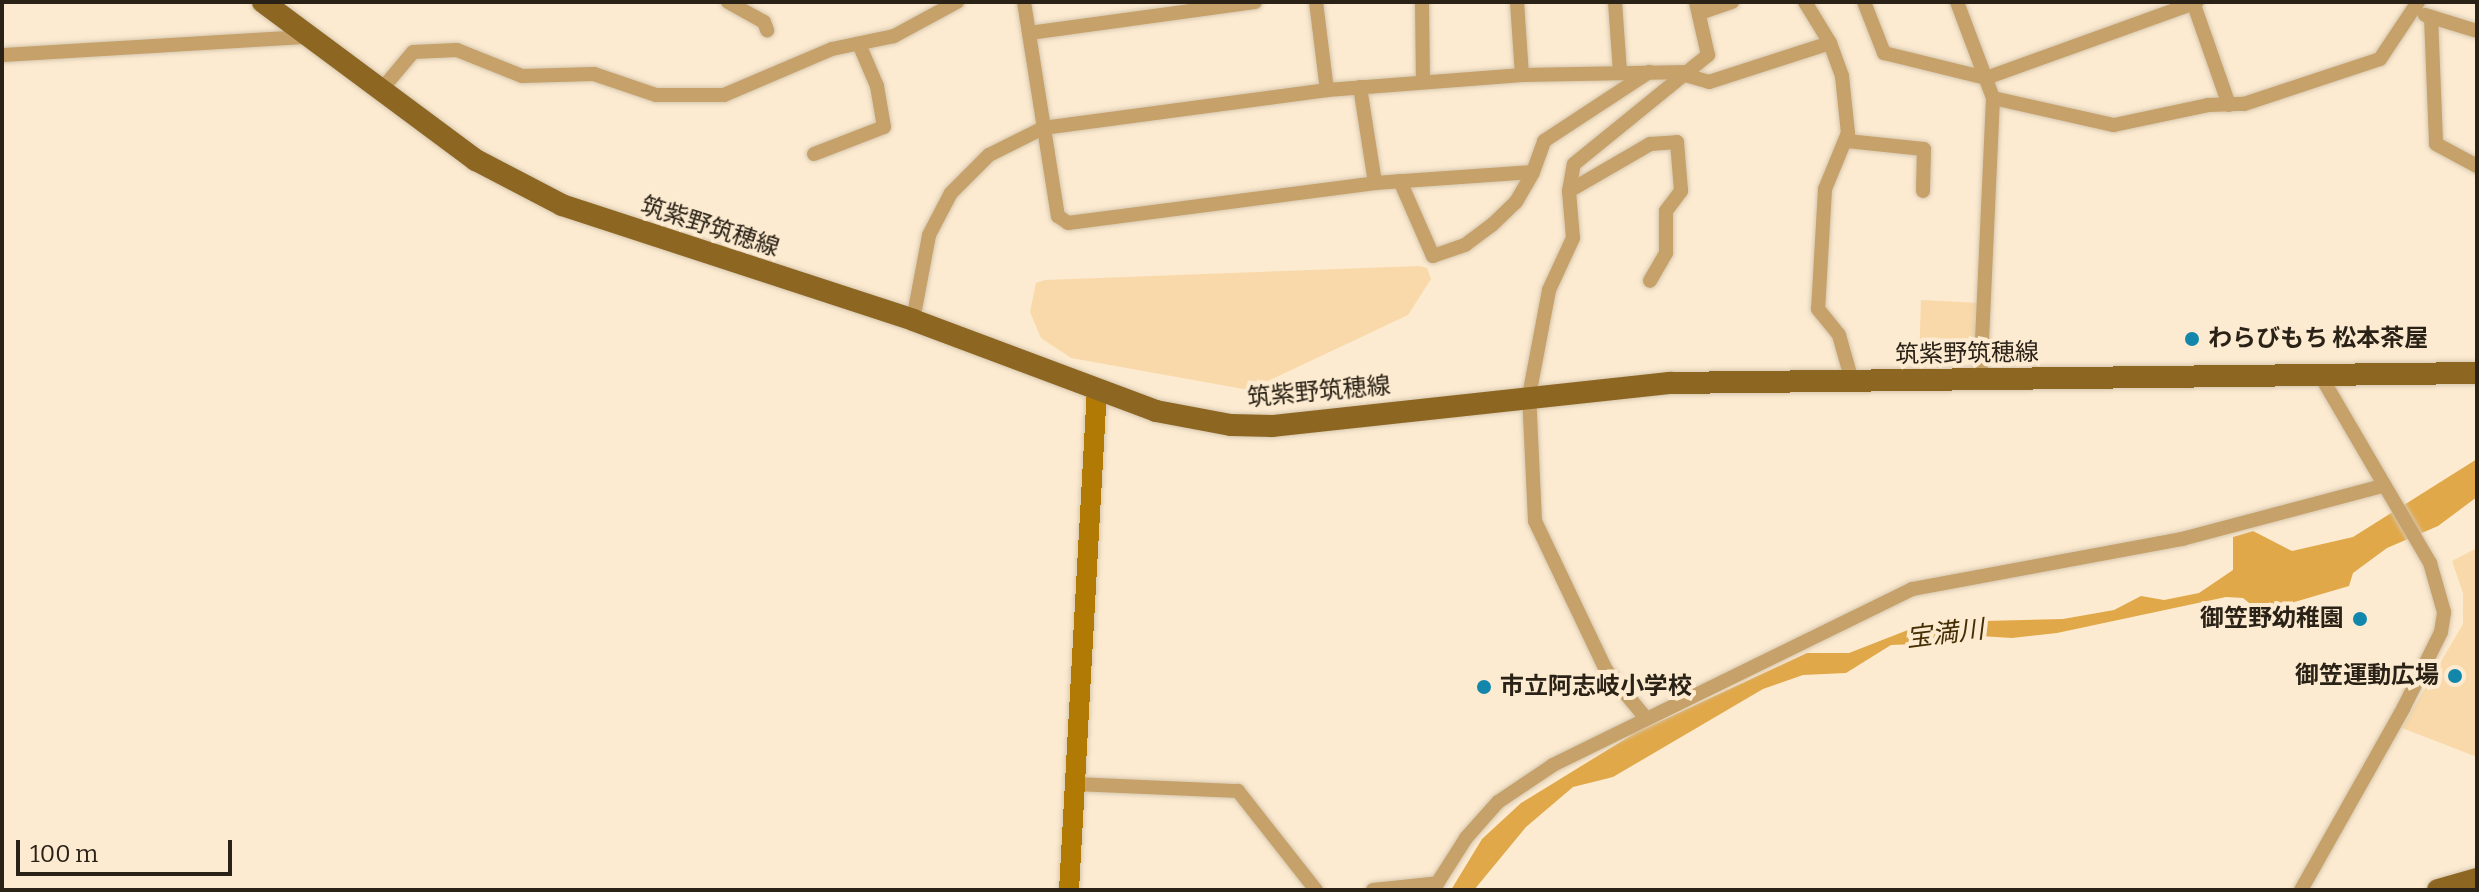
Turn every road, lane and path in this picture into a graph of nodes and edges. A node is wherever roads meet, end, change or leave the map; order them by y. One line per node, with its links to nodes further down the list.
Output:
1 (263, 2): 23 (main road, 筑紫野筑穂線)
2 (728, 2): 20 (street)
3 (920, 2): 19 (street)
4 (957, 2): 19 (street)
5 (1024, 2): 22 (street)
6 (1255, 2): 22 (street)
7 (1316, 2): 35 (street)
8 (1422, 2): 32 (street)
9 (1517, 2): 30 (street)
10 (1615, 2): 27 (street)
11 (1732, 2): 17 (street)
12 (1805, 2): 24 (street)
13 (1864, 2): 31 (street)
14 (1957, 2): 31 (street)
15 (2194, 2): 31 (street); 37 (street)
16 (2416, 7): 18 (street); 37 (street)
17 (1698, 8): 29 (street)
18 (2431, 17): 21 (street); 41 (street)
19 (925, 19): 25 (street)
20 (767, 30)
21 (2477, 31)
22 (1029, 33): 38 (street)
23 (309, 37): 26 (street); 34 (main road, 筑紫野筑穂線)
24 (1830, 43): 29 (street); 39 (street)
25 (859, 44): 34 (street); 40 (street)
26 (2, 55)
27 (1620, 72): 28 (street); 30 (street)
28 (1649, 72): 29 (street); 42 (street)
29 (1687, 74): 45 (street)
30 (1522, 75): 32 (street)
31 (1986, 78): 36 (street)
32 (1423, 82): 33 (street)
33 (1360, 87): 35 (street); 44 (street)
34 (382, 89): 48 (main road, 筑紫野筑穂線)
35 (1327, 90): 38 (street)
36 (1993, 98): 37 (street); 51 (street)
37 (2229, 105)
38 (1043, 128): 44 (street); 48 (street)
39 (1847, 141): 46 (street); 52 (street)
40 (814, 154)
41 (2477, 166)
42 (1533, 172): 43 (street); 43 (street)
43 (1400, 181): 44 (street)
44 (1375, 183)
45 (1569, 191): 47 (street); 54 (street)
46 (1923, 191)
47 (1650, 281)
48 (913, 320): 53 (main road, 筑紫野筑穂線)
49 (2477, 373): 50 (main road, 筑紫野筑穂線)
50 (2322, 378): 51 (main road, 筑紫野筑穂線); 55 (street)
51 (1980, 379): 52 (main road, 筑紫野筑穂線)
52 (1852, 381): 54 (main road, 筑紫野筑穂線)
53 (1097, 391): 54 (main road, 筑紫野筑穂線); 57 (street)
54 (1529, 396): 56 (street)
55 (2386, 492): 56 (street); 63 (street)
56 (1645, 717): 59 (street)
57 (1076, 784): 60 (street); 61 (street)
58 (2477, 879): 64 (main road)
59 (1435, 886): 62 (street)
60 (1069, 890)
61 (1316, 890)
62 (1373, 890)
63 (2301, 890)
64 (2438, 890)

